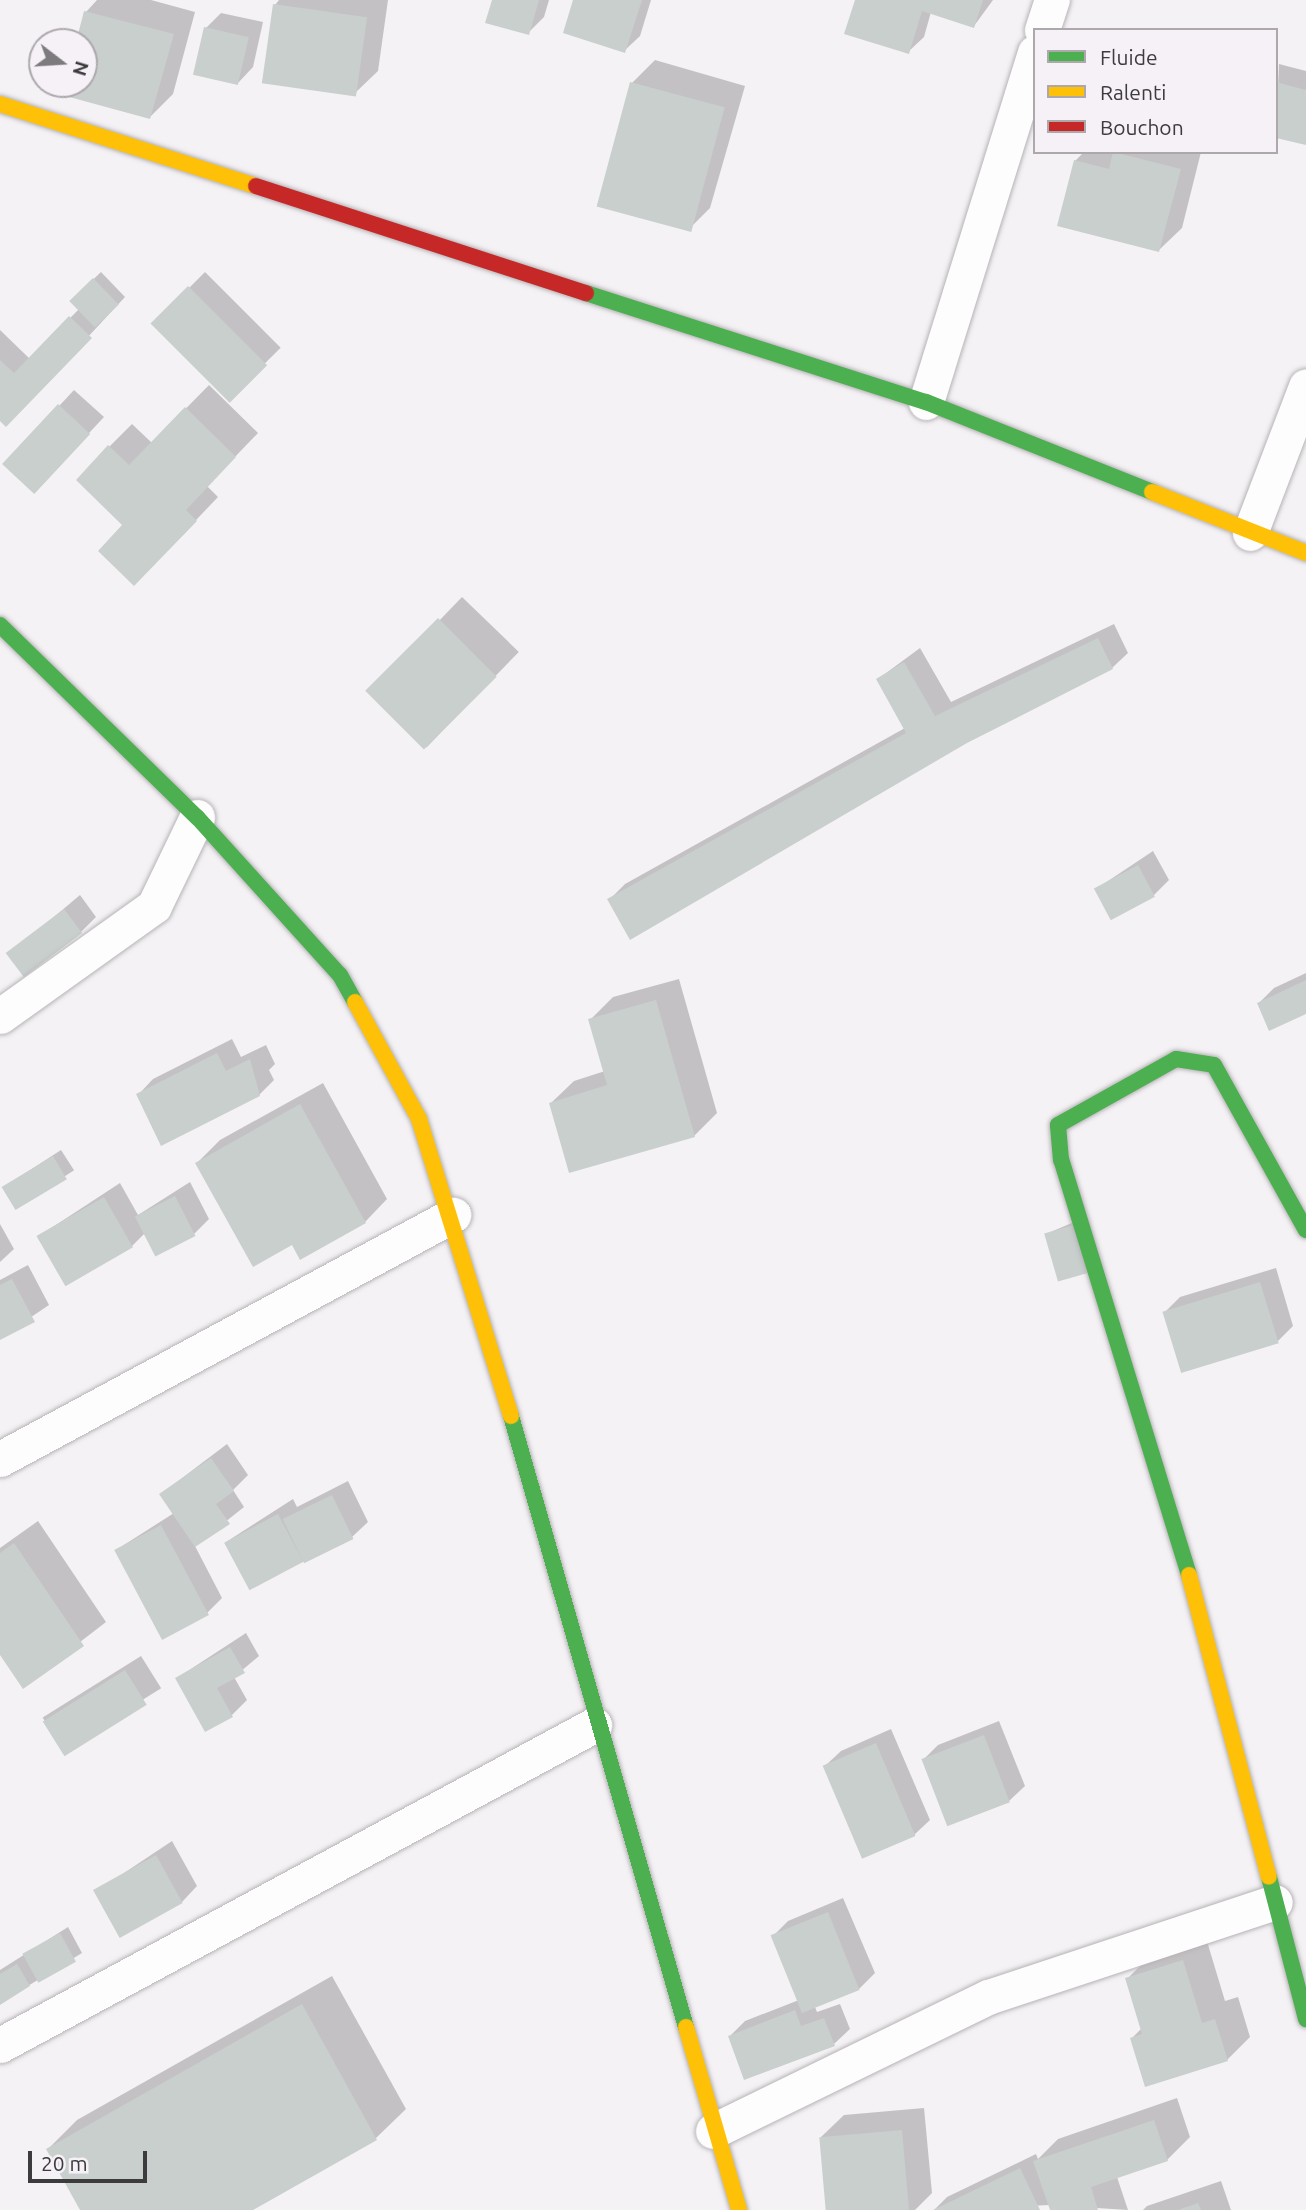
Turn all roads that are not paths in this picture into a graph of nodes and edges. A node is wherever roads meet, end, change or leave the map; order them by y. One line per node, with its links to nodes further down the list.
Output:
1 (1052, 0): 2 (street)
2 (1043, 28)
3 (1033, 60): 6 (street)
4 (0, 104): 6 (street)
5 (1306, 386): 7 (street)
6 (926, 402): 7 (street)
7 (1250, 533): 8 (street)
8 (1306, 553)
9 (0, 625): 10 (street)
10 (197, 817): 11 (street); 12 (street)
11 (0, 1016)
12 (453, 1215): 14 (street); 15 (street)
13 (1306, 1230): 16 (street)
14 (0, 1459)
15 (594, 1726): 18 (street); 19 (street)
16 (1275, 1902): 17 (street); 19 (street)
17 (1306, 2019)
18 (0, 2045)
19 (712, 2131): 20 (street)
20 (738, 2210)

